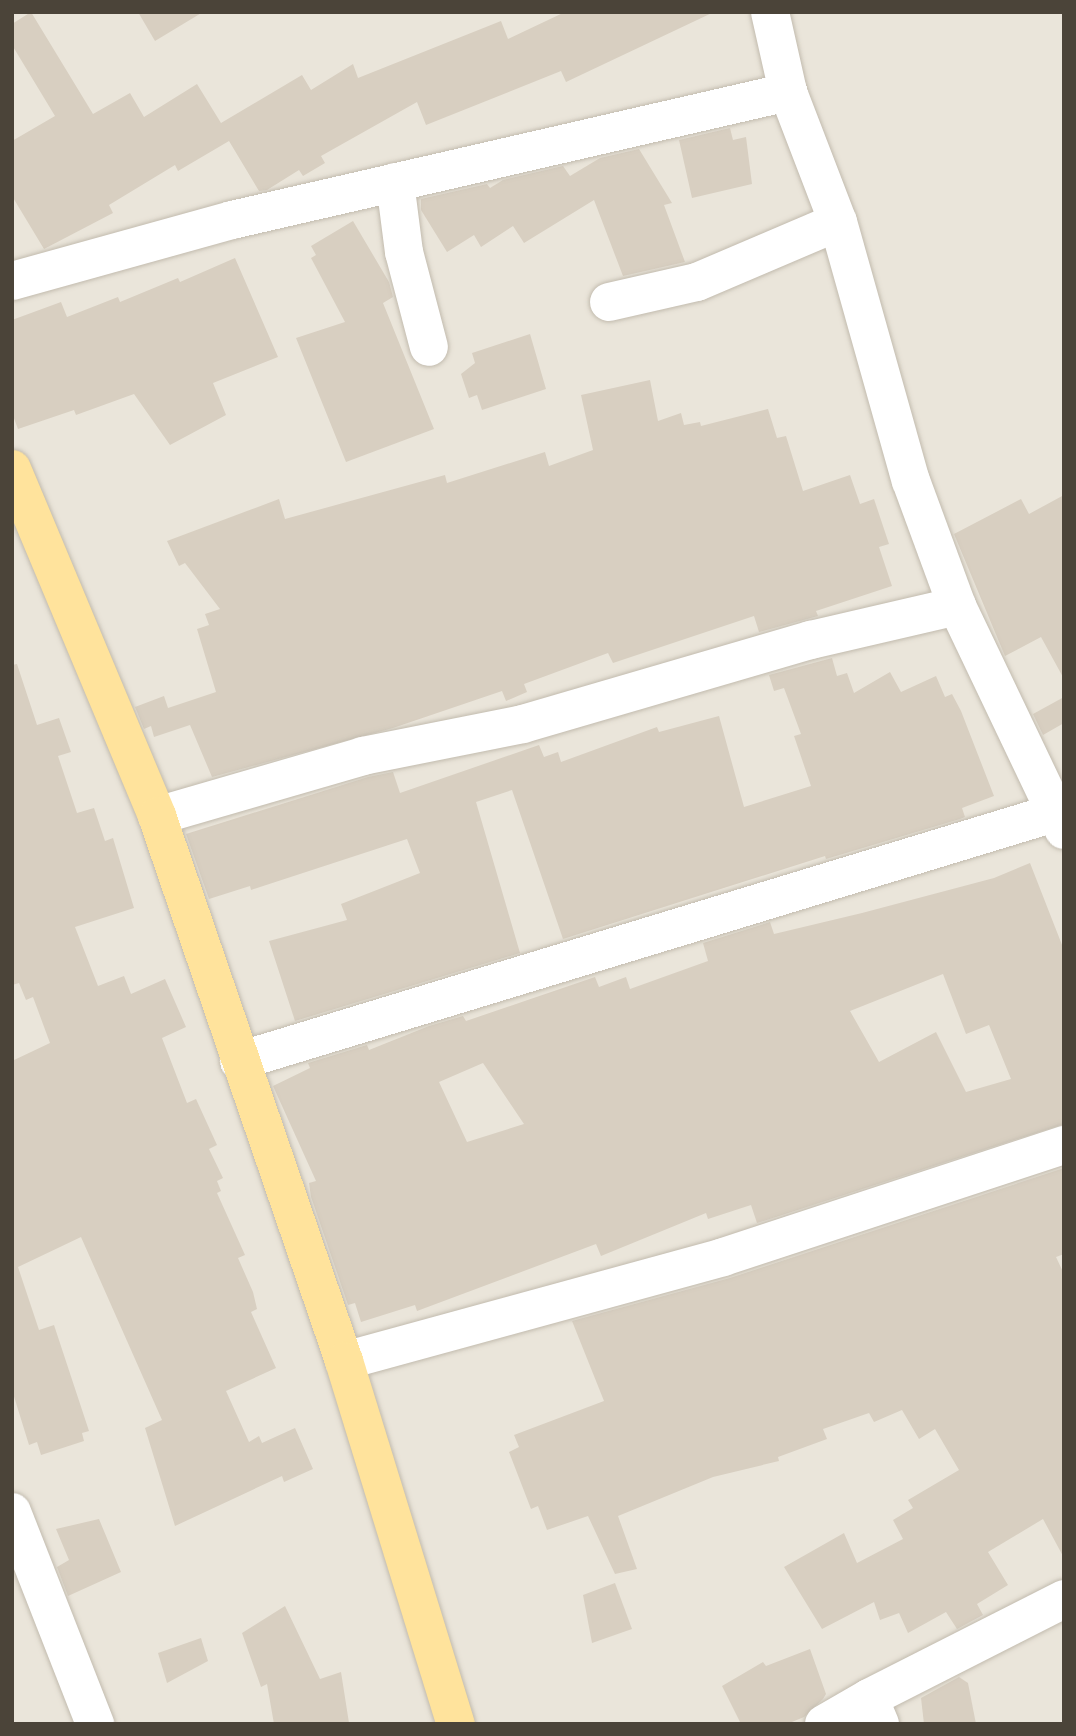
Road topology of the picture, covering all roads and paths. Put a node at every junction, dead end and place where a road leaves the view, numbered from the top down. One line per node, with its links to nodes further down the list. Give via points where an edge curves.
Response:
1 (769, 12): 2 (street)
2 (788, 92): 3 (street); 4 (street)
3 (395, 182): 5 (street, via 219,223); 7 (street, via 404,252)
4 (838, 222): 6 (street, via 698,282); 9 (street, via 911,481)
5 (12, 281)
6 (609, 302)
7 (429, 347)
8 (12, 469): 10 (main road)
9 (957, 606): 10 (street, via 811,640 523,723 363,756); 11 (street)
10 (157, 816): 12 (main road)
11 (1059, 821): 12 (street)
12 (239, 1061): 14 (main road)
13 (1064, 1145): 14 (street, via 723,1256)
14 (344, 1361): 19 (main road)
15 (12, 1512): 18 (street)
16 (1064, 1599): 17 (street)
17 (875, 1711): 20 (street)
18 (95, 1724)
19 (456, 1724)
20 (824, 1724)

